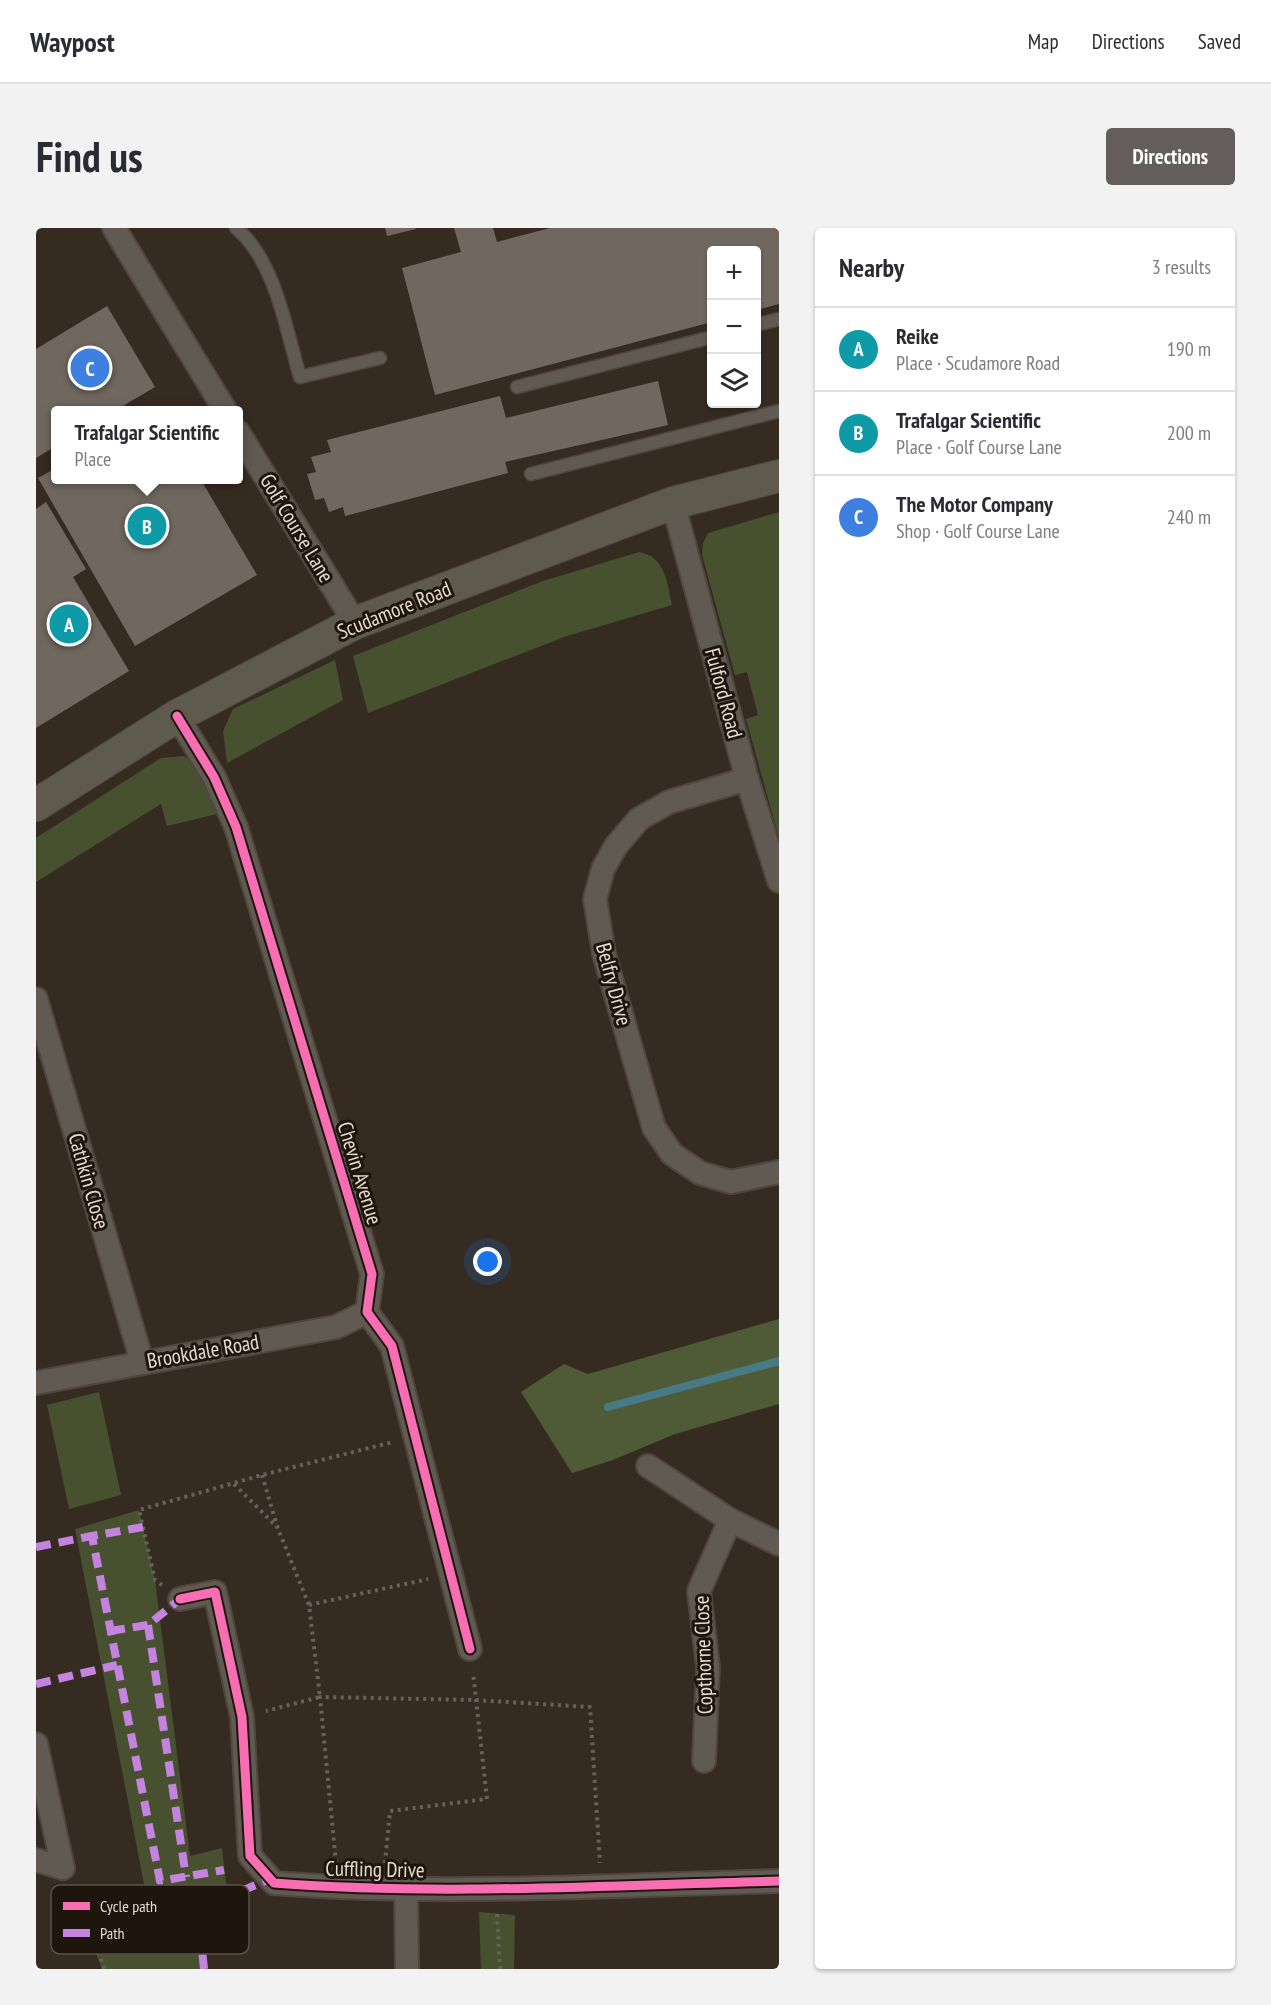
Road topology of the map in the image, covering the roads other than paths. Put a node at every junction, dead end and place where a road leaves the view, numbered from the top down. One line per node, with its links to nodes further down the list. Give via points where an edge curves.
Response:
1 (114, 228): 8 (street)
2 (236, 228): 6 (lane, via 250,239 262,258 300,376)
3 (779, 319): 4 (lane)
4 (761, 324)
5 (707, 338): 7 (lane)
6 (380, 358)
7 (517, 387)
8 (222, 406)
9 (779, 411): 11 (lane)
10 (243, 440): 14 (street, Golf Course Lane)
11 (531, 474)
12 (779, 476): 13 (street, Scudamore Road)
13 (673, 503): 14 (street, Scudamore Road); 16 (street, Fulford Road)
14 (355, 623): 15 (street, Scudamore Road)
15 (177, 716): 17 (street, Scudamore Road); 21 (street, Chevin Avenue, via 214,777 236,827 372,1274)
16 (747, 779): 18 (street, Fulford Road); 20 (street, Belfry Drive, via 669,802 639,819 603,869 596,899 604,954 654,1128 672,1154 700,1173 731,1182)
17 (36, 805)
18 (779, 881)
19 (36, 999): 22 (street, Cathkin Close)
20 (779, 1172)
21 (367, 1312): 22 (street, Brookdale Road, via 336,1327); 28 (street, via 392,1346)
22 (142, 1362): 23 (street, Brookdale Road)
23 (36, 1383)
24 (648, 1466): 25 (street)
25 (730, 1520): 26 (street); 30 (street, Copthorne Close, via 699,1591 708,1667)
26 (779, 1544)
27 (180, 1599): 33 (street, Cuffling Drive, via 215,1592 242,1717 250,1856 274,1883)
28 (470, 1649)
29 (36, 1744): 31 (street, via 63,1868)
30 (704, 1761)
31 (36, 1860)
32 (779, 1881): 33 (street, Cuffling Drive)
33 (406, 1888): 34 (street)
34 (407, 1969)

